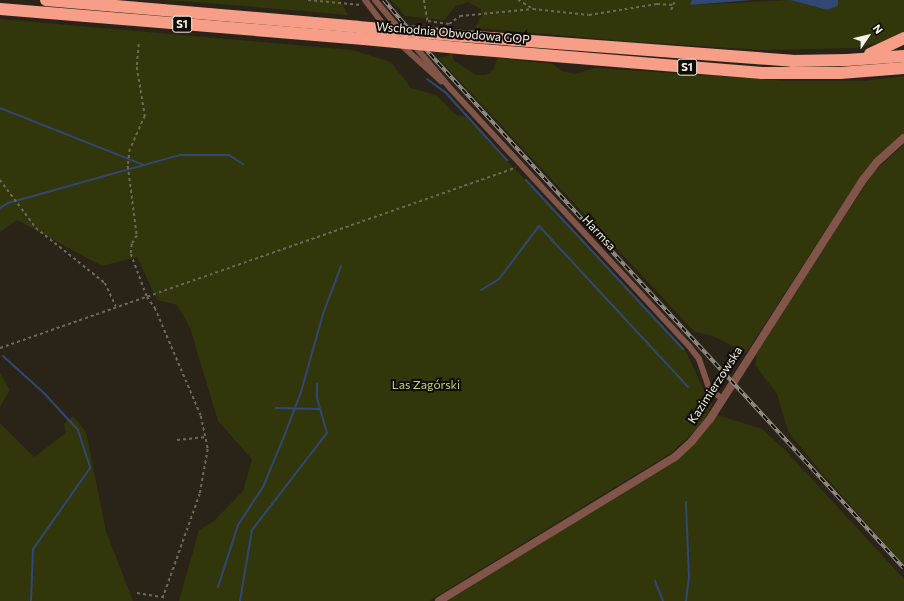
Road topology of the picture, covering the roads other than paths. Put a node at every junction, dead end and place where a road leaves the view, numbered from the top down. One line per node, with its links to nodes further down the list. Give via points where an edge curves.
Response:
1 (46, 0): 7 (highway, Wschodnia Obwodowa GOP / S1, bridge, via 792,61)
2 (365, 0): 9 (street, Harmsa, via 403,47)
3 (375, 0): 9 (street, Harmsa)
4 (0, 9): 8 (highway, Wschodnia Obwodowa GOP / S1, bridge, via 762,73 840,73)
5 (904, 38): 7 (highway, via 887,48)
6 (904, 56): 7 (highway, Wschodnia Obwodowa GOP / S1)
7 (848, 60)
8 (904, 68)
9 (450, 88): 11 (street, Harmsa, via 689,346 699,359 709,388)
10 (904, 138): 11 (street, Kazimierzowska, via 877,162 863,180)
11 (722, 399): 12 (street, Kazimierzowska, via 710,419 675,457)
12 (439, 601)

